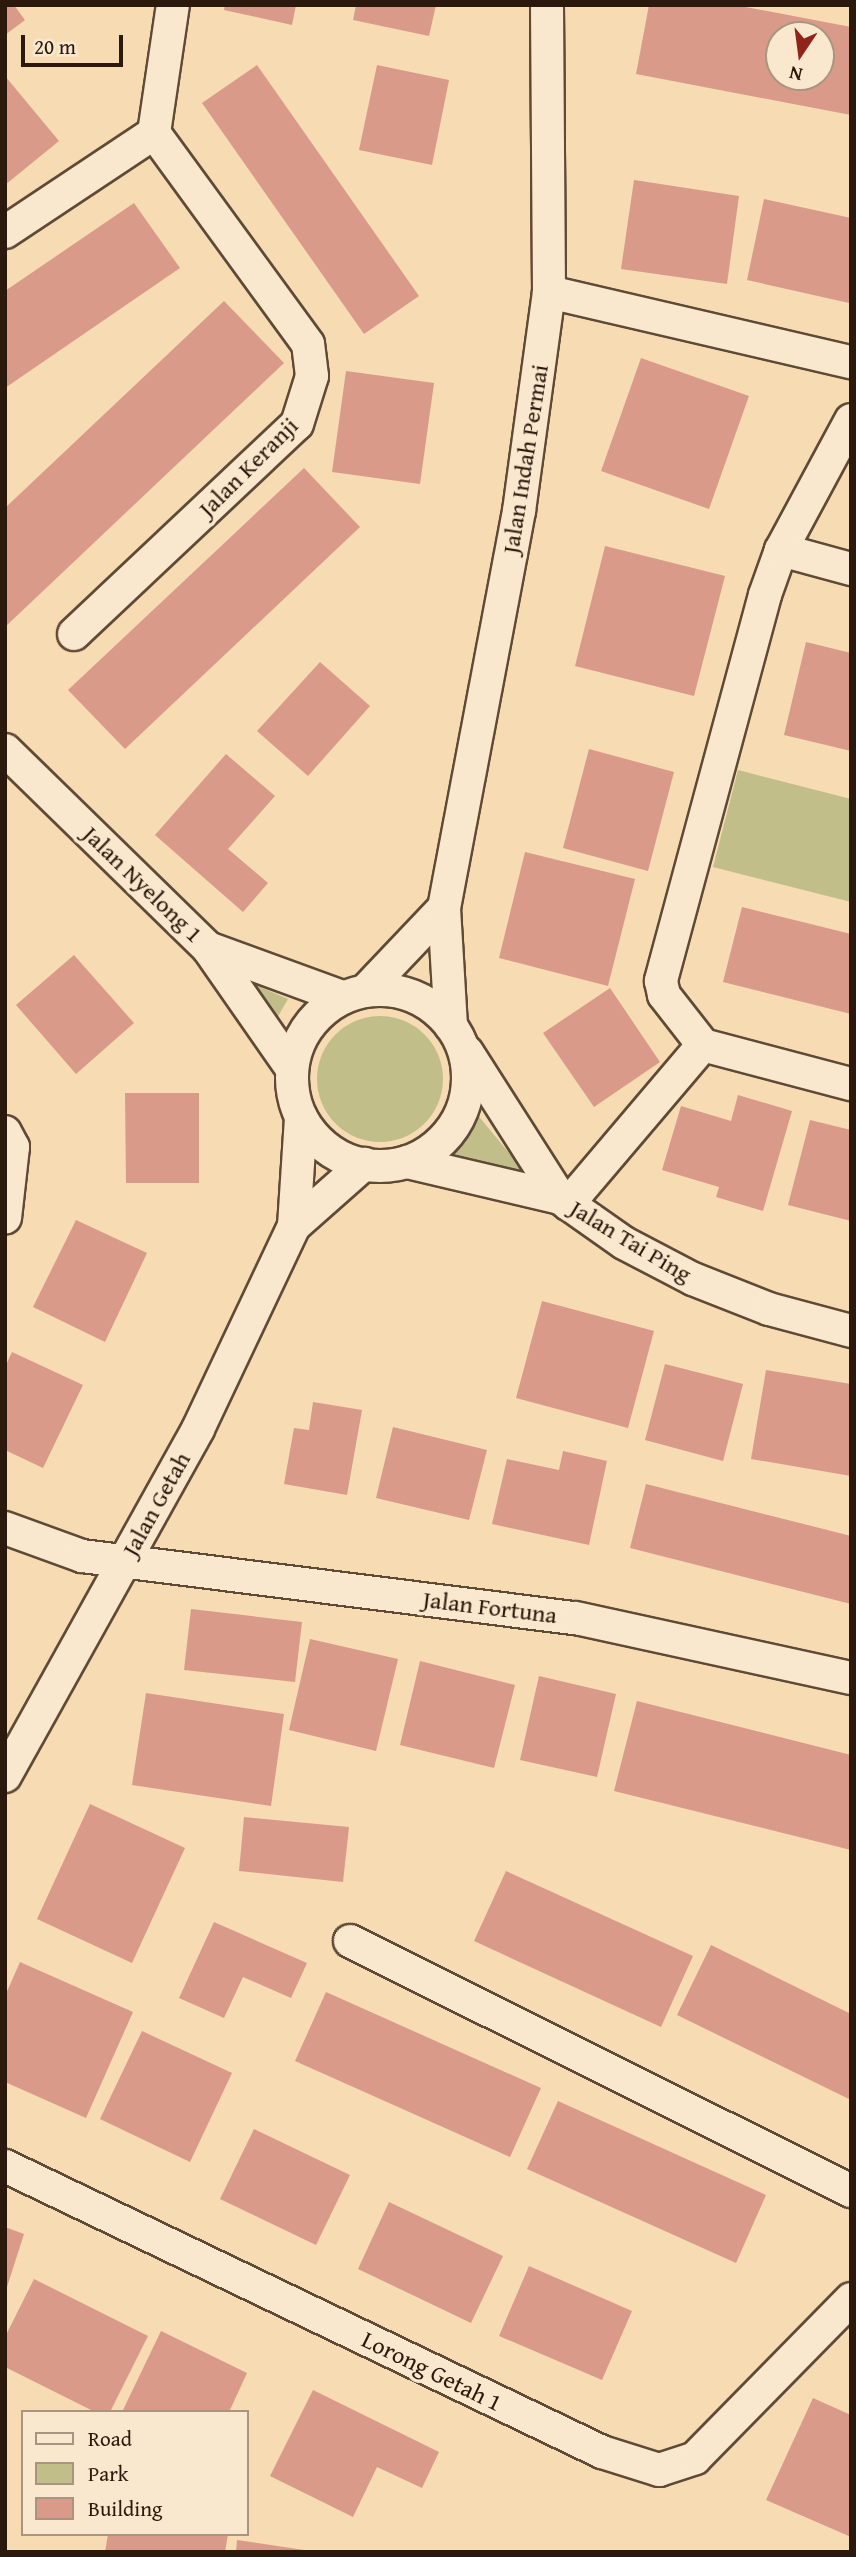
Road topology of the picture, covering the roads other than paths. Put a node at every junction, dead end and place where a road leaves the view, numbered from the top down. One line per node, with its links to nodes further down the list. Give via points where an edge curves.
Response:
1 (173, 5): 3 (street)
2 (547, 5): 5 (street, Jalan Indah Permai)
3 (154, 133): 4 (street); 10 (street, Jalan Keranji, via 308,344 312,376 297,424)
4 (5, 232)
5 (549, 292): 6 (street); 12 (street, Jalan Indah Permai, via 519,512)
6 (851, 362)
7 (851, 420): 8 (street)
8 (781, 550): 9 (street); 16 (street, via 662,981 664,995)
9 (851, 569)
10 (74, 634)
11 (5, 750): 13 (street, Jalan Nyelong 1)
12 (444, 908): 14 (street); 15 (street, Jalan Indah Permai)
13 (208, 948): 14 (street, Jalan Nyelong 1); 17 (street)
14 (354, 993): 15 (street, via 393,990 418,998); 17 (street, via 320,1011 304,1031)
15 (456, 1034): 21 (street, via 469,1082 464,1108 452,1130 432,1150); 23 (street)
16 (703, 1045): 18 (street); 23 (street)
17 (292, 1069): 19 (street, via 291,1083)
18 (851, 1084)
19 (301, 1117): 22 (street, via 330,1152); 25 (street)
20 (5, 1132): 24 (street, via 13,1147)
21 (407, 1162): 22 (street); 23 (street, Jalan Tai Ping)
22 (363, 1164): 25 (street)
23 (564, 1201): 26 (street, Jalan Tai Ping, via 624,1243 693,1279 769,1309)
24 (5, 1218)
25 (294, 1226): 28 (street, Jalan Getah, via 198,1429)
26 (851, 1331)
27 (5, 1528): 28 (street, Jalan Fortuna, via 82,1556)
28 (126, 1559): 29 (street, Jalan Fortuna, via 576,1618); 30 (street, Jalan Getah)
29 (851, 1678)
30 (5, 1776)
31 (350, 1941): 33 (street)
32 (5, 2166): 35 (street, Lorong Getah 1, via 632,2465 659,2470 695,2458)
33 (851, 2191)
34 (851, 2299): 35 (street, Lorong Getah 1)
35 (839, 2331)

